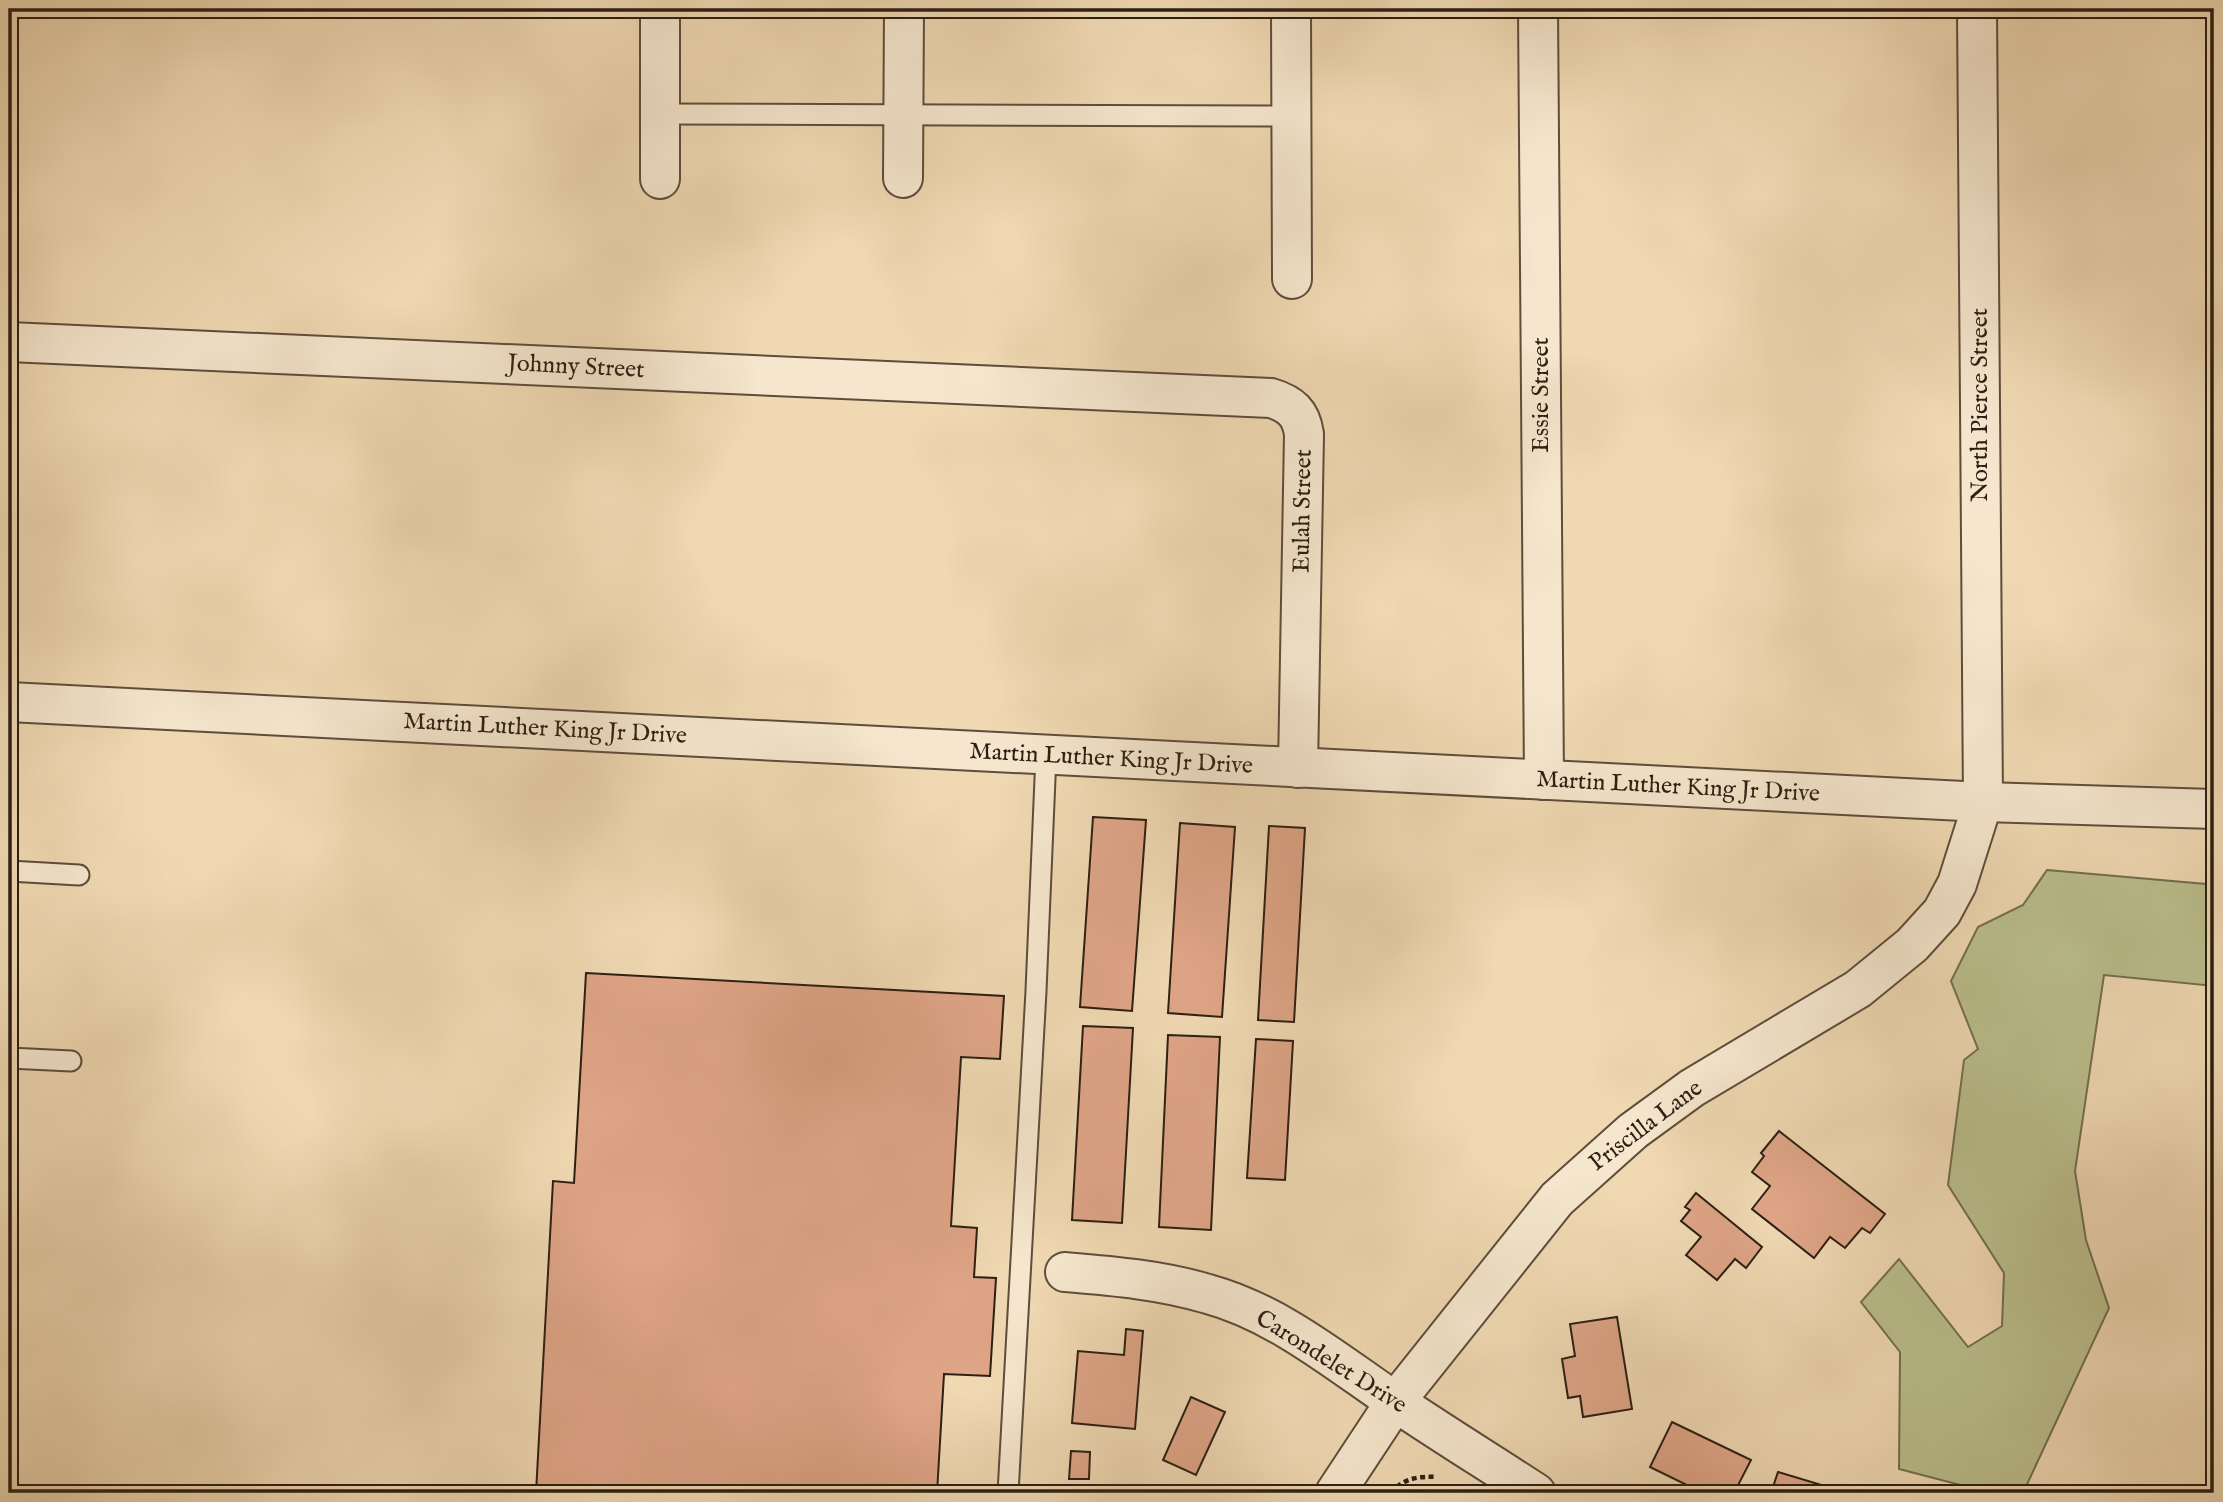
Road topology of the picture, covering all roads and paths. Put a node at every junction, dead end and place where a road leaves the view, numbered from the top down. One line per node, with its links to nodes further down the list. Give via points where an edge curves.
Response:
1 (660, 9): 6 (street)
2 (904, 9): 7 (street)
3 (1292, 9): 8 (street)
4 (1538, 9): 17 (street, Essie Street)
5 (1978, 9): 18 (street, North Pierce Street)
6 (660, 114): 7 (lane); 10 (street)
7 (904, 114): 8 (lane); 9 (street)
8 (1291, 116): 11 (street)
9 (903, 178)
10 (660, 179)
11 (1292, 279)
12 (9, 342): 13 (street, Johnny Street)
13 (1143, 393): 16 (street, Eulah Street, via 1270,398 1295,410 1303,423)
14 (9, 702): 15 (street, Martin Luther King Jr Drive)
15 (1046, 755): 16 (street, Martin Luther King Jr Drive); 27 (lane)
16 (1298, 768): 17 (street, Martin Luther King Jr Drive)
17 (1544, 780): 18 (street, Martin Luther King Jr Drive)
18 (1983, 802): 19 (street, Martin Luther King Jr Drive); 25 (street, Priscilla Lane, via 1957,884 1942,912 1912,945 1858,989 1692,1088 1594,1164 1557,1199)
19 (2214, 809)
20 (9, 871): 21 (lane)
21 (79, 875)
22 (9, 1058): 23 (lane)
23 (71, 1061)
24 (1065, 1272): 25 (street, Carondelet Drive, via 1135,1278 1209,1294 1289,1331)
25 (1395, 1402): 28 (street, Priscilla Lane); 30 (street, Carondelet Drive)
26 (1446, 1480): 29 (path, via 1416,1476)
27 (1008, 1493)
28 (1335, 1493)
29 (1391, 1493)
30 (1536, 1493)

